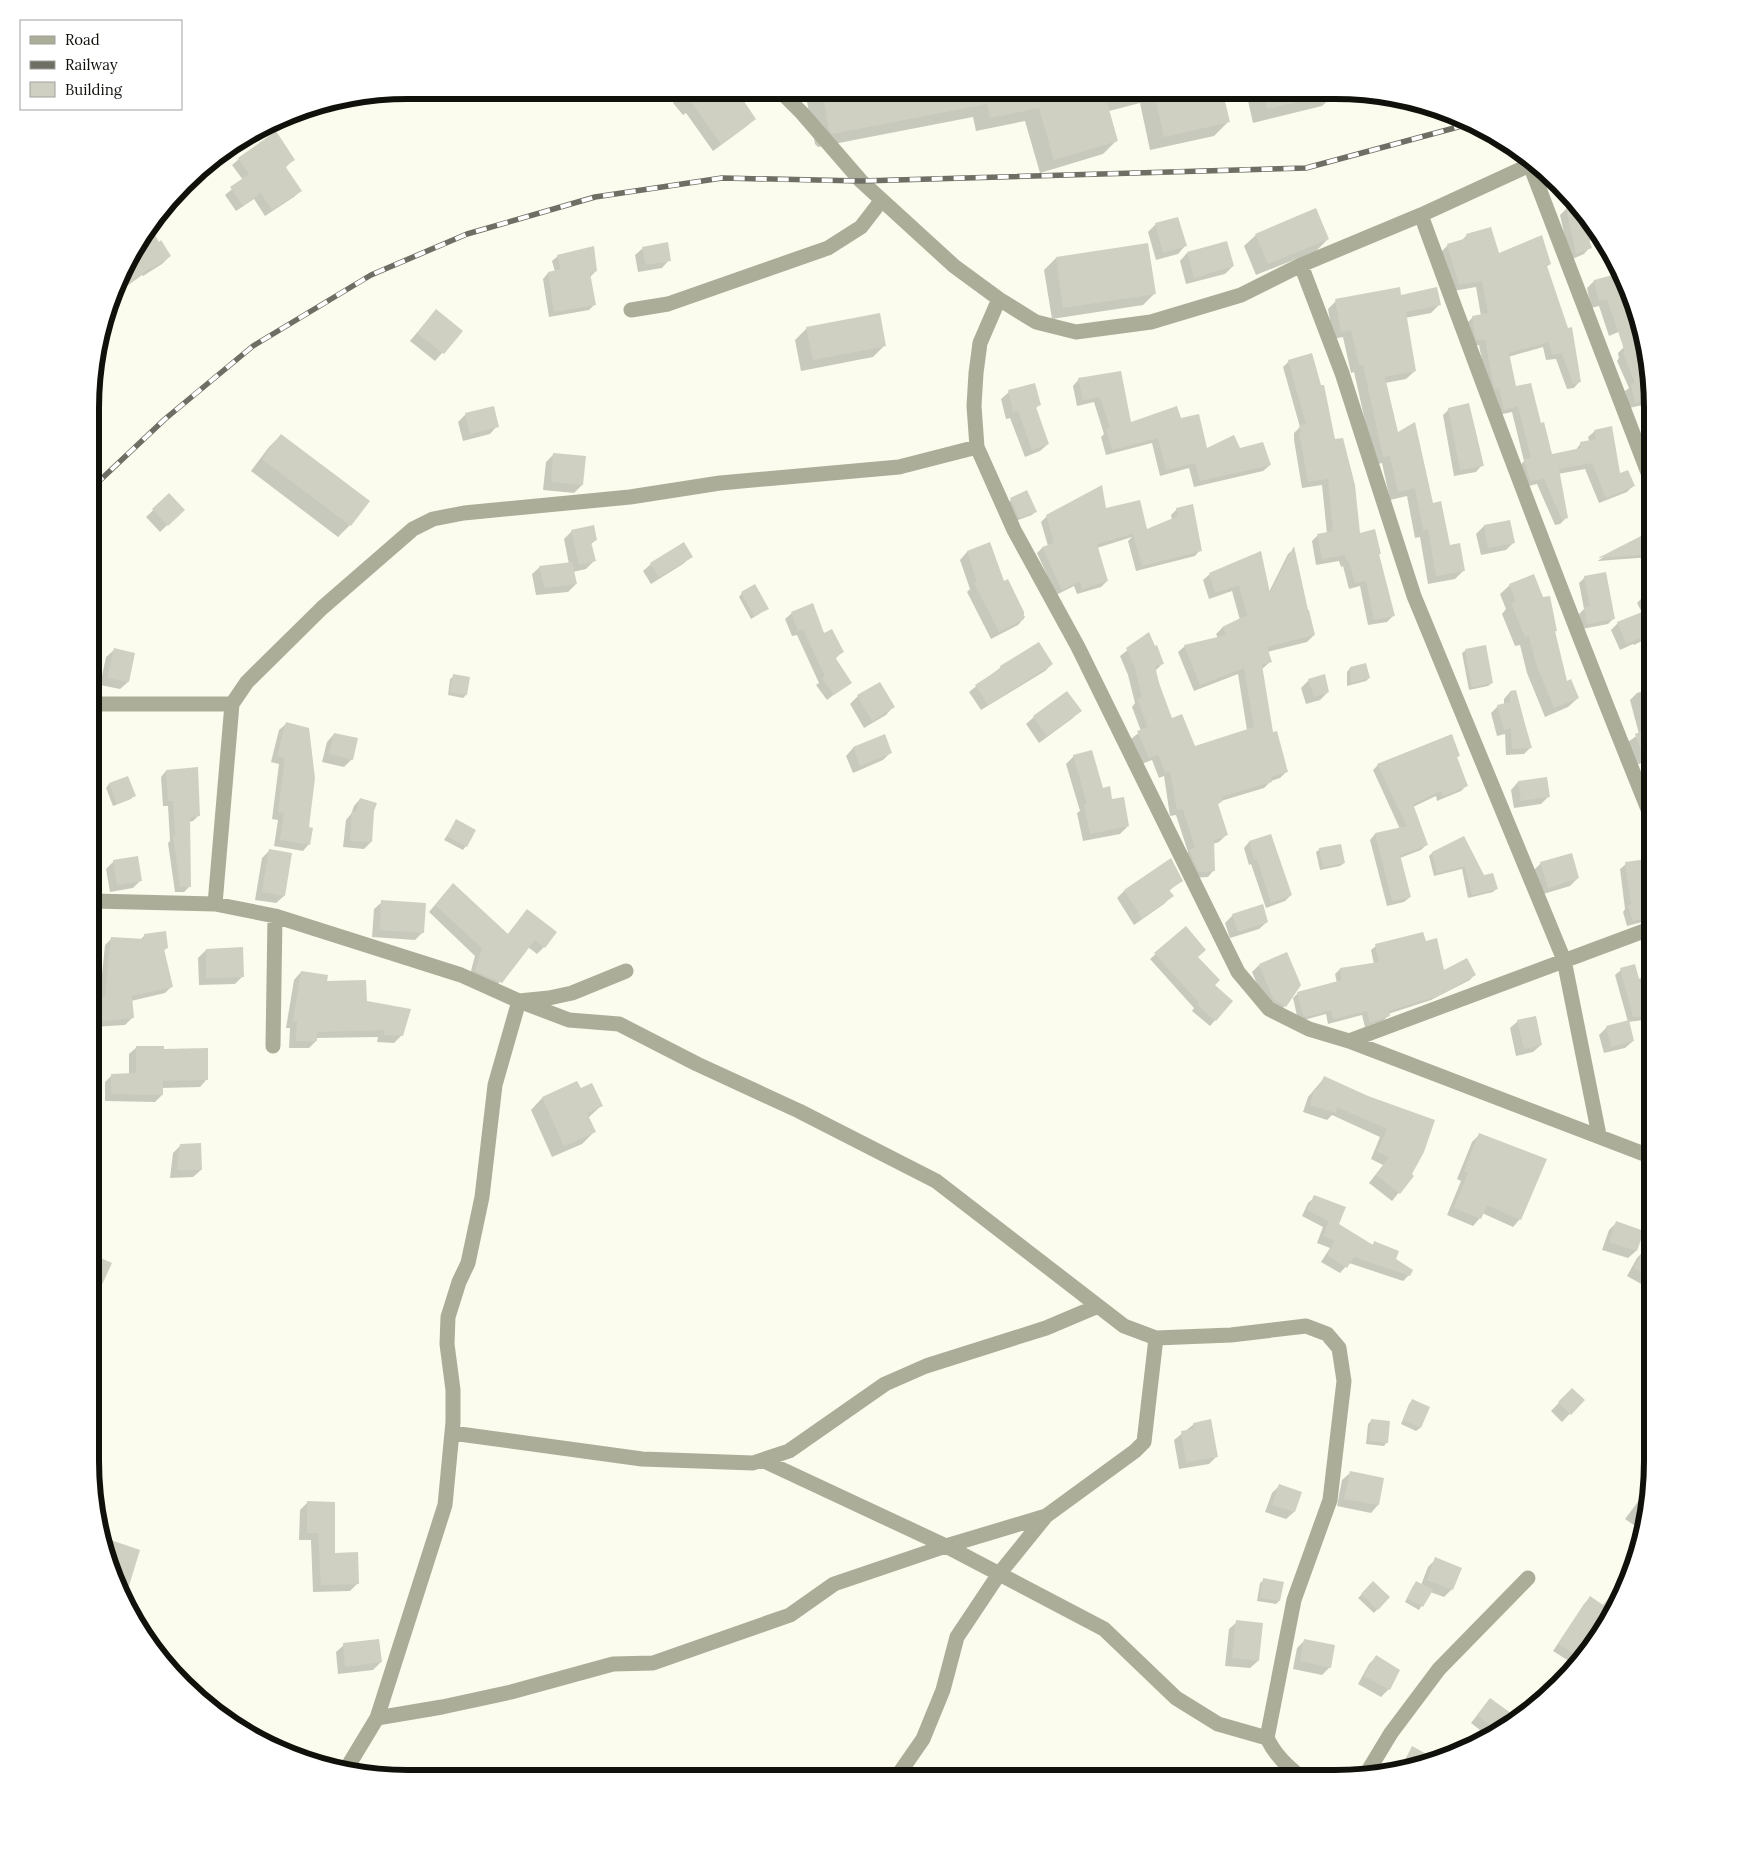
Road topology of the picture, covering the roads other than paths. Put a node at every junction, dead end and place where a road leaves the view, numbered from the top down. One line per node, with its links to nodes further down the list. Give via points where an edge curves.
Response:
1 (788, 99): 4 (street)
2 (1527, 166): 5 (street)
3 (1535, 172): 10 (street)
4 (881, 201): 7 (street, via 954,266); 8 (street, via 861,227 828,248 668,304)
5 (1421, 215): 6 (street); 13 (street, via 1501,436)
6 (1301, 265): 7 (street, via 1241,295 1150,322 1076,332 1036,322); 18 (street, via 1342,373 1414,596)
7 (999, 298): 9 (street, via 980,343 975,398)
8 (631, 310)
9 (977, 447): 11 (street, via 899,467 720,482 630,497 464,513 433,519 412,530 322,608 246,682); 21 (street, via 1014,530 1078,647 1238,972 1269,1009 1310,1029)
10 (1644, 462)
11 (232, 704): 12 (street); 15 (street)
12 (99, 705)
13 (1644, 799)
14 (99, 901): 15 (street)
15 (215, 904): 16 (street)
16 (274, 916): 20 (street, via 461,975); 22 (street)
17 (1644, 931): 18 (street)
18 (1564, 960): 21 (street); 23 (street)
19 (626, 971): 20 (street, via 572,993)
20 (519, 1001): 25 (street, via 569,1020 619,1024 936,1181); 27 (street, via 495,1086 482,1197 468,1263 448,1317)
21 (1349, 1041): 23 (street)
22 (273, 1046)
23 (1599, 1135): 24 (street)
24 (1644, 1154)
25 (1098, 1306): 26 (street, via 1124,1326); 28 (street, via 1046,1328 926,1366 885,1384 789,1451)
26 (1156, 1338): 29 (street, via 1144,1442 1136,1452); 34 (street, via 1231,1335 1306,1326 1327,1334 1339,1348 1344,1381 1330,1500 1294,1600)
27 (452, 1433): 28 (street, via 642,1459 752,1463); 33 (street, via 445,1505)
28 (764, 1460): 30 (street)
29 (1046, 1516): 30 (street); 31 (street)
30 (946, 1546): 31 (street); 33 (street, via 834,1584 790,1615 652,1663 613,1664 491,1696)
31 (999, 1574): 34 (street, via 1104,1629 1176,1698 1218,1724); 37 (street, via 957,1637 943,1690 923,1739)
32 (1528, 1578): 36 (street, via 1439,1669 1391,1733)
33 (377, 1718): 35 (street)
34 (1267, 1738): 38 (street, via 1273,1750)
35 (349, 1764)
36 (1370, 1769)
37 (902, 1770)
38 (1292, 1770)

